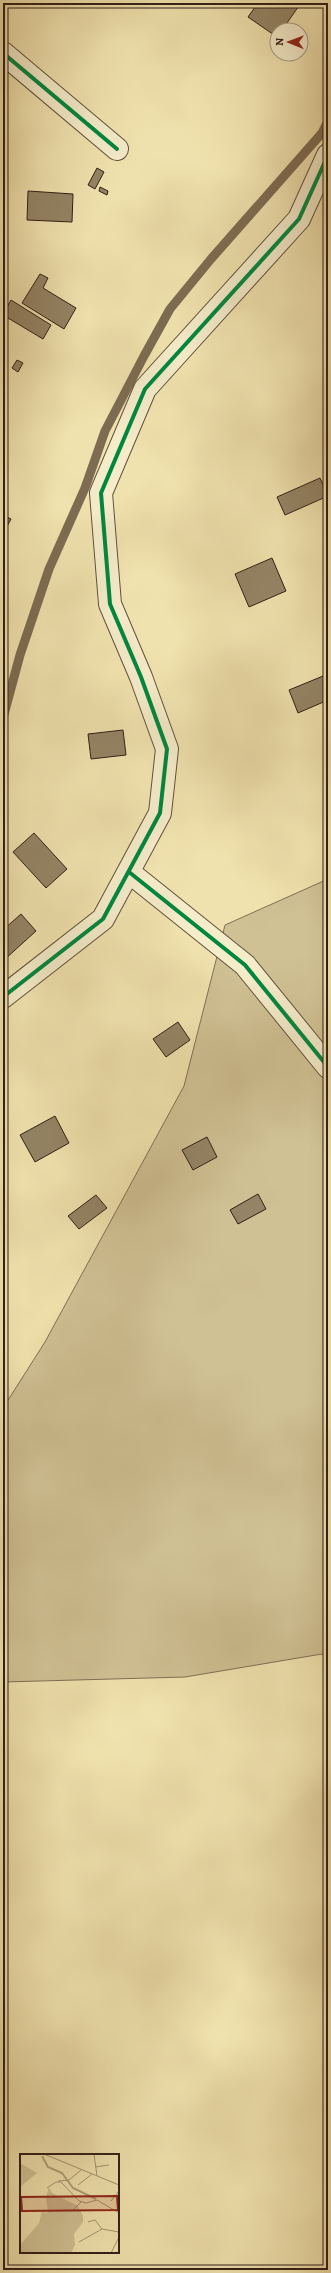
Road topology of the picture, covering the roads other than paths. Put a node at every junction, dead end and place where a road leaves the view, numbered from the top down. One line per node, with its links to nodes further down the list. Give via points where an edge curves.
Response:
1 (3, 52): 2 (street)
2 (117, 149)
3 (328, 155): 4 (street, via 299,219 146,389 101,493 110,604 142,677 167,748 160,813)
4 (129, 872): 5 (street, via 103,919); 6 (street, via 245,965)
5 (3, 997)
6 (328, 1067)

